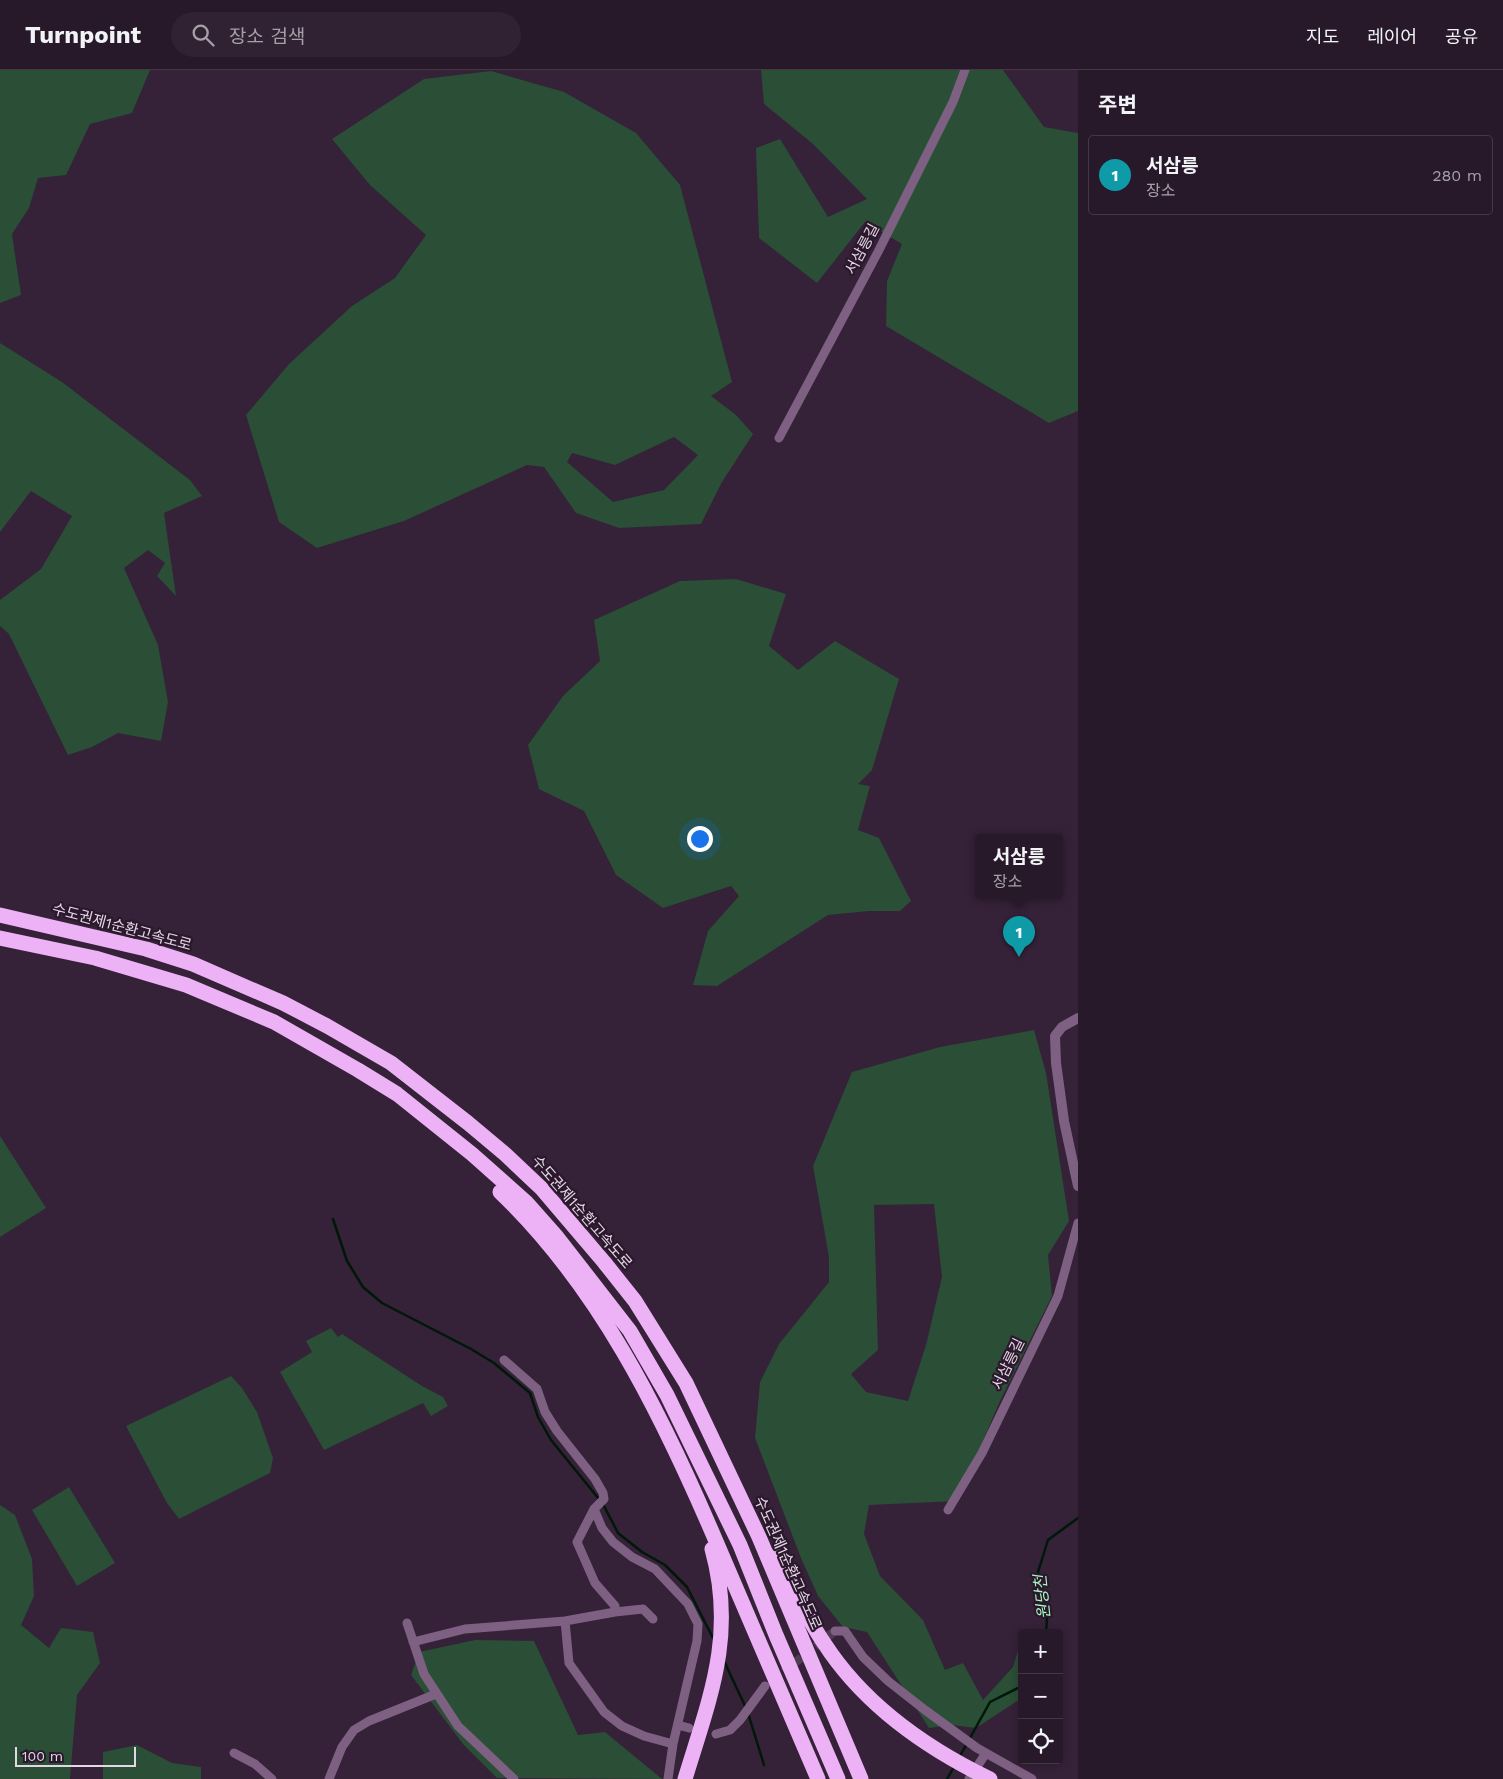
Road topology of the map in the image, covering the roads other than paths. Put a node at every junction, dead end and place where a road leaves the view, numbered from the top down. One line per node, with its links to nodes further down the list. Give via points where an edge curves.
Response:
1 (965, 70): 2 (street, 서삼릉길, via 953,102 878,252)
2 (779, 438)
3 (0, 915): 10 (highway, 수도권제1순환고속도로, via 146,949 193,964 283,1003 391,1063 505,1154 567,1217 635,1301 686,1383)
4 (0, 938): 6 (highway, via 95,958 186,985 274,1022)
5 (1078, 1018): 7 (street, via 1062,1027 1055,1036 1064,1121)
6 (378, 1082): 11 (highway, via 515,1206 548,1243 610,1329); 35 (highway, via 436,1124 526,1202 630,1331 667,1395 740,1545)
7 (1078, 1186)
8 (1078, 1223): 13 (street, 서삼릉길, via 1058,1296 982,1453)
9 (504, 1360): 12 (street, via 537,1389 545,1412 557,1431 596,1479 604,1498)
10 (708, 1428): 28 (highway, via 824,1643 852,1679 894,1721); 36 (highway, 수도권제1순환고속도로, via 763,1546)
11 (669, 1434): 33 (highway, via 708,1536 719,1575 723,1612 722,1642 713,1683); 34 (highway)
12 (595, 1508): 14 (street, via 577,1542 595,1583 615,1606); 22 (street, via 602,1528 612,1542 655,1569 688,1604 698,1624 698,1641)
13 (948, 1510)
14 (615, 1612): 15 (street, via 643,1609); 16 (street)
15 (653, 1619)
16 (565, 1621): 19 (street, via 465,1629); 25 (street, via 569,1663 604,1712 622,1726)
17 (407, 1624): 19 (street)
18 (834, 1631): 26 (street, via 845,1631 863,1657 888,1681)
19 (413, 1642): 21 (street, via 424,1674)
20 (765, 1686): 24 (street, via 730,1730)
21 (436, 1694): 30 (street, via 354,1730 342,1747); 31 (street, via 458,1726)
22 (678, 1725): 23 (street); 25 (street)
23 (689, 1728)
24 (716, 1734)
25 (673, 1744): 32 (street)
26 (982, 1750): 28 (street); 37 (street)
27 (234, 1753): 29 (street, via 255,1764)
28 (979, 1777)
29 (272, 1779)
30 (329, 1779)
31 (514, 1779)
32 (668, 1779)
33 (685, 1779)
34 (818, 1779)
35 (838, 1779)
36 (861, 1779)
37 (1032, 1779)

